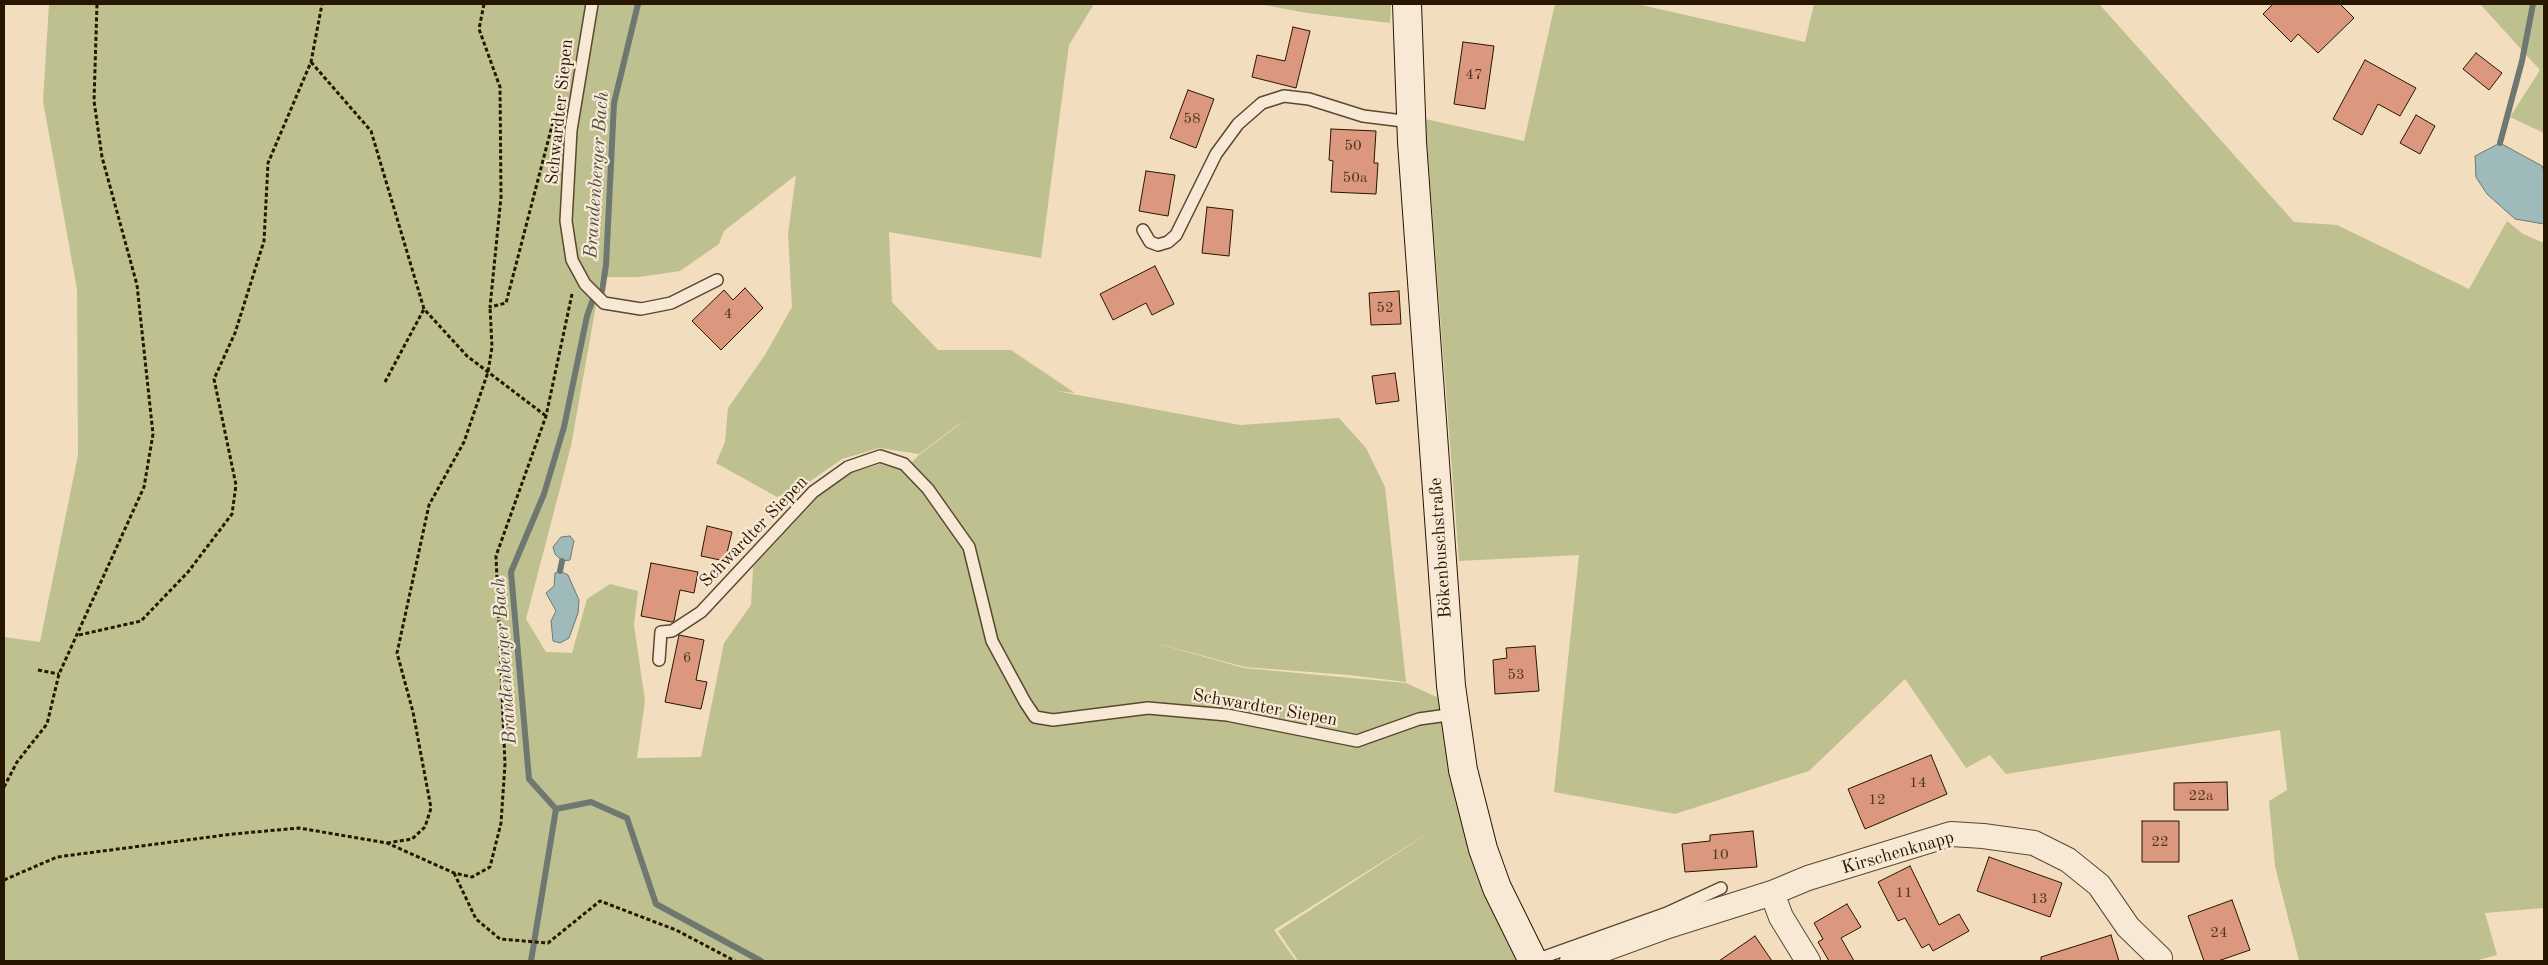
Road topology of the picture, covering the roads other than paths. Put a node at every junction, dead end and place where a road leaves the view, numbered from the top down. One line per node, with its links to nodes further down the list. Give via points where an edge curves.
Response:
1 (592, 4): 5 (lane, Schwardter Siepen, via 571,130 566,221 572,260 585,284 604,303 641,309 671,303)
2 (1407, 4): 3 (main road, Bökenbuschstraße)
3 (1411, 122): 4 (lane, via 1363,116 1309,99 1284,96 1262,103 1238,124 1216,154 1176,235 1158,245 1150,242); 7 (main road, Bökenbuschstraße, via 1431,427)
4 (1143, 230)
5 (717, 280)
6 (659, 660): 7 (lane, Schwardter Siepen, via 661,632 672,631 701,612 813,492 848,467 880,456 904,464 928,489 969,548 992,641 1035,716 1054,720 1148,708 1227,715 1357,741 1419,719)
7 (1455, 714): 11 (main road, Bökenbuschstraße, via 1465,778 1483,849 1497,888)
8 (1721, 888): 11 (lane, via 1666,913)
9 (1772, 893): 10 (street, Kirschenknapp, via 1808,878 1951,834 2034,843 2068,860 2099,885 2128,927); 12 (street, Kirschenknapp); 13 (street, via 1781,917)
10 (2160, 958)
11 (1533, 961)
12 (1572, 961)
13 (1808, 961)

